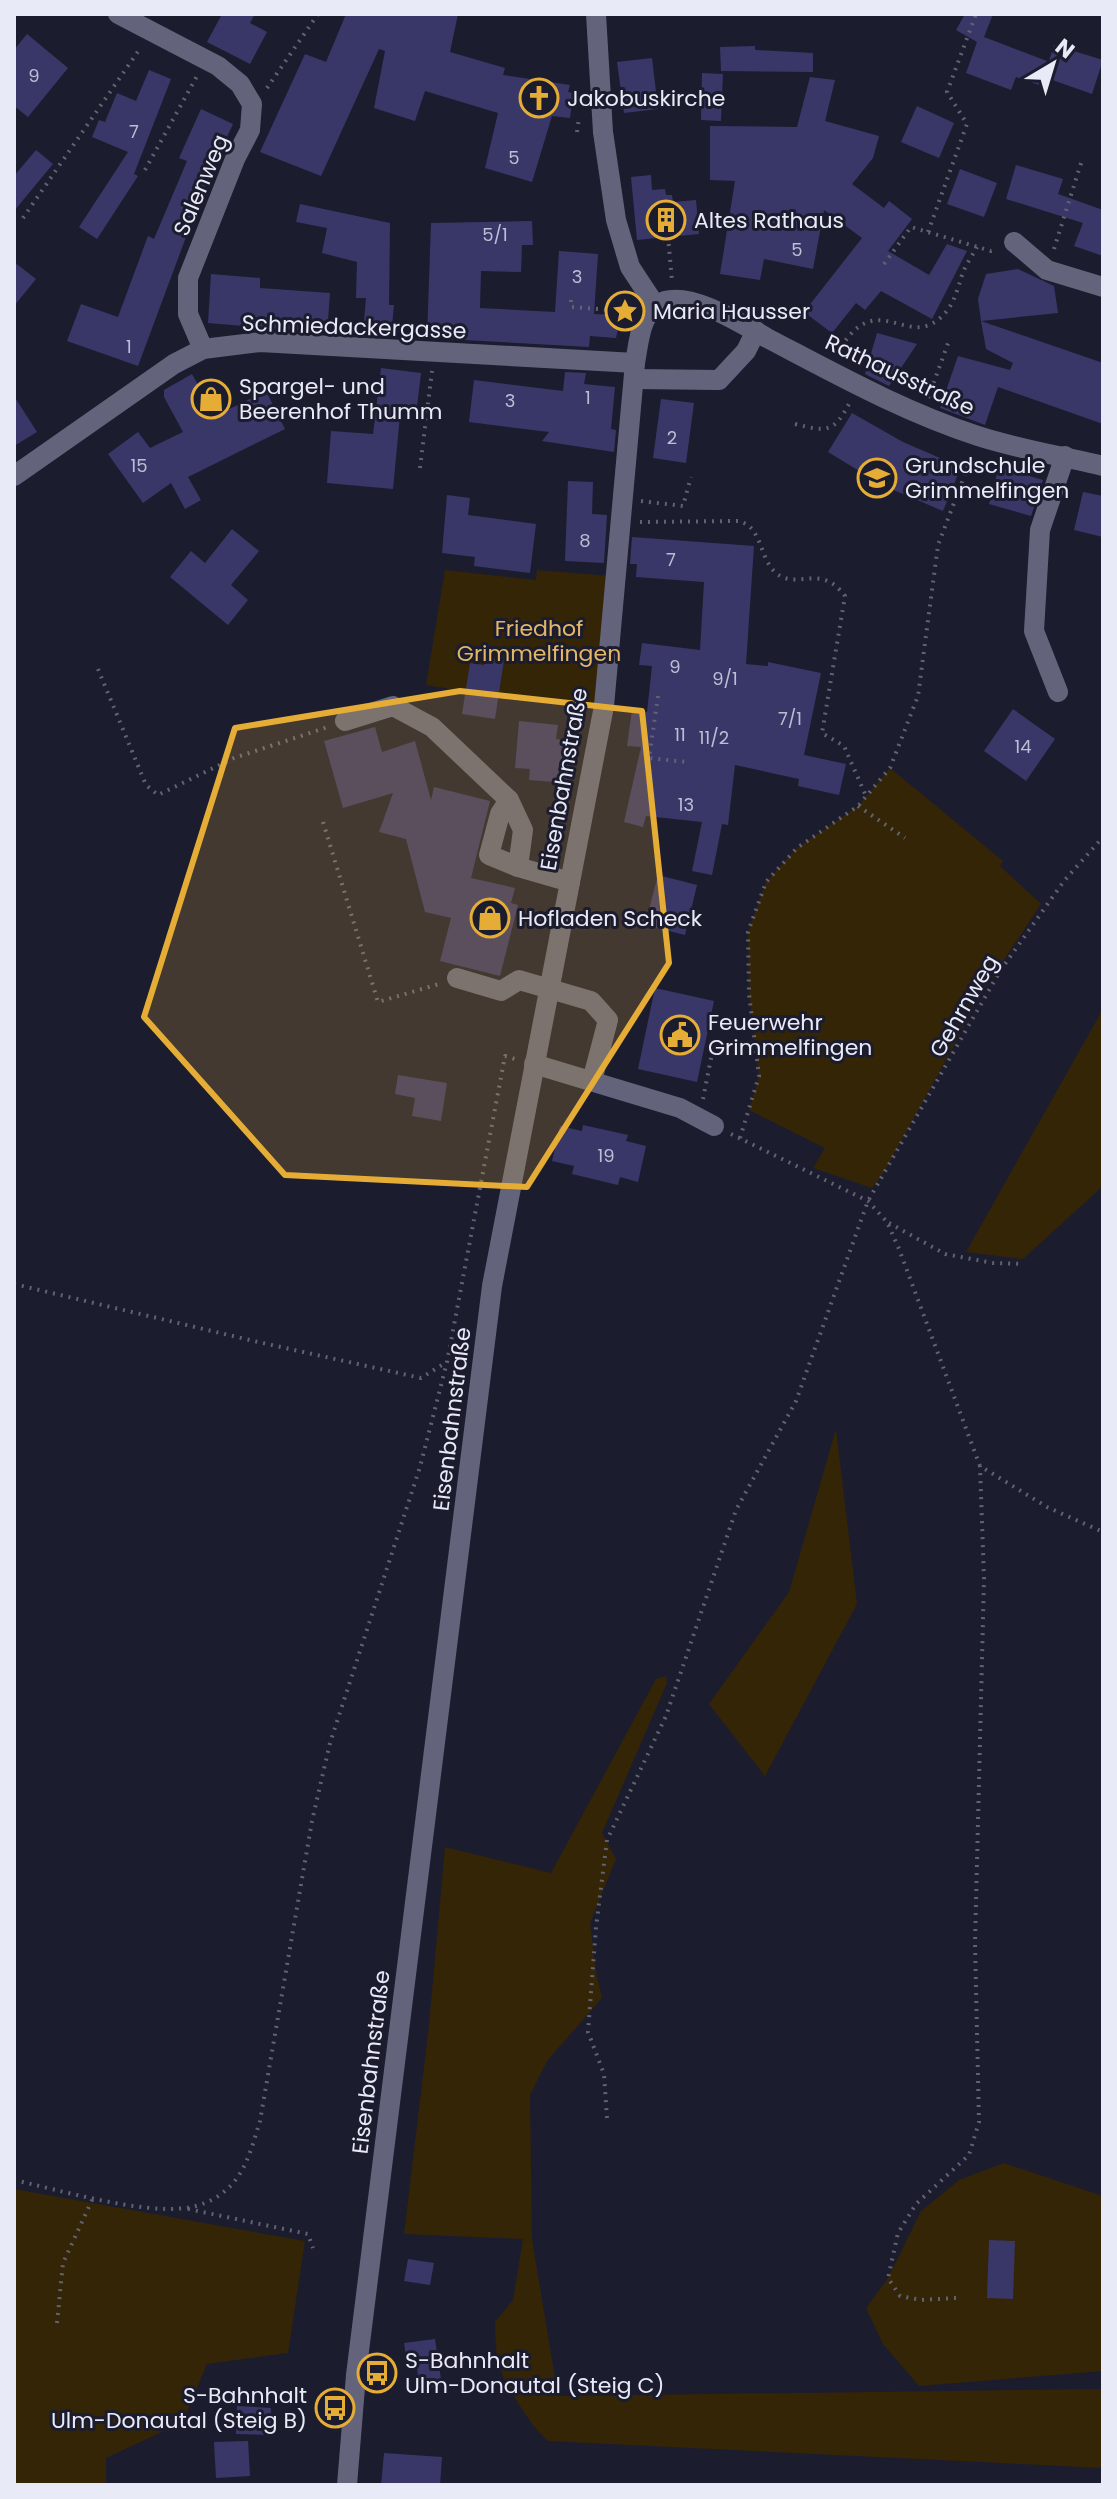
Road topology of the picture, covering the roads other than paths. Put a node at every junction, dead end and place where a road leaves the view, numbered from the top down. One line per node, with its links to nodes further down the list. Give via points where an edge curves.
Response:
1 (118, 14): 7 (street, Salenweg, via 218,66 240,84 252,104 250,130 188,278 188,314)
2 (596, 14): 5 (street, via 603,132 616,220)
3 (1014, 242): 4 (street, via 1047,270)
4 (1103, 287)
5 (651, 310): 6 (street, Rathausstraße, via 674,300 698,304); 8 (street)
6 (756, 331): 8 (street, Schmiedackergasse, via 746,351 719,380); 9 (street, Rathausstraße, via 922,415 979,437)
7 (203, 349): 8 (street, Schmiedackergasse, via 260,342); 11 (street, Schmiedackergasse)
8 (634, 371): 16 (street, Eisenbahnstraße, via 604,706)
9 (1065, 456): 10 (street, Rathausstraße); 12 (street, via 1040,530 1034,631)
10 (1103, 466)
11 (14, 476)
12 (1058, 692)
13 (345, 721): 14 (street, via 393,706 432,727)
14 (509, 800): 15 (street, via 523,830); 15 (street, via 489,855)
15 (518, 867): 16 (street)
16 (570, 882): 18 (street, Eisenbahnstraße)
17 (457, 978): 18 (street, via 501,991 519,980)
18 (549, 989): 19 (street, Eisenbahnstraße); 20 (street, via 591,1001 608,1020)
19 (534, 1064): 20 (street); 22 (street, Eisenbahnstraße, via 492,1286 360,2344)
20 (592, 1081): 21 (street, via 680,1108)
21 (707, 1122)
22 (347, 2485)

